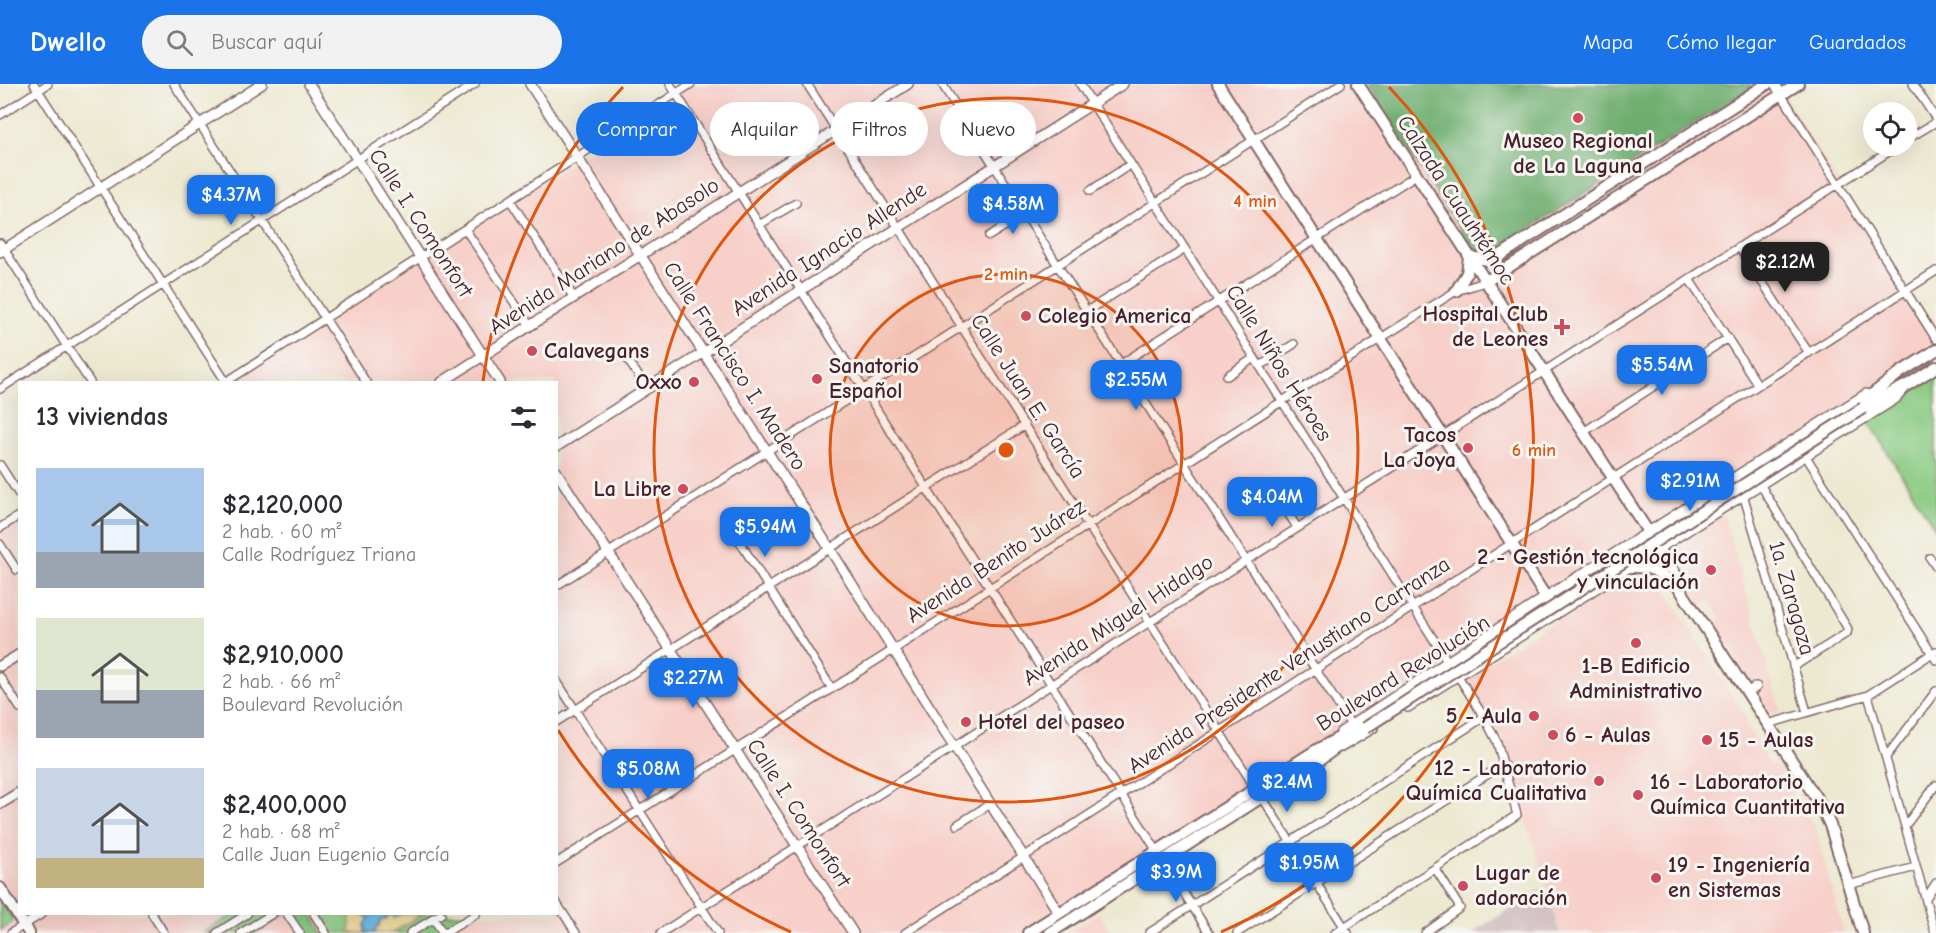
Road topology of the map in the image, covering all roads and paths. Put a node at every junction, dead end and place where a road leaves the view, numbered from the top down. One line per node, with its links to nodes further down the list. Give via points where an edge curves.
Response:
1 (48, 84): 21 (street)
2 (174, 84): 29 (street)
3 (262, 84): 29 (street)
4 (309, 84): 36 (street, Calle I. Comonfort)
5 (475, 84): 36 (street)
6 (530, 84): 35 (street, Calle Francisco I. Madero)
7 (670, 84): 22 (street)
8 (691, 84): 22 (street)
9 (807, 84): 28 (street, Calle Juan E. García)
10 (908, 84): 24 (street, Avenida Mariano de Abasolo)
11 (942, 84): 38 (street)
12 (1080, 84): 25 (street, Calle Niños Héroes)
13 (1123, 84): 25 (street, Avenida Ignacio Allende)
14 (1218, 84): 32 (main road)
15 (1341, 84): 32 (street)
16 (1358, 84): 39 (main road, Calzada Cuauhtémoc)
17 (1775, 84): 23 (street)
18 (1798, 84): 23 (main road, Avenida Benito Juárez)
19 (1913, 84): 27 (street)
20 (1761, 86): 40 (main road)
21 (36, 87): 26 (street); 42 (street)
22 (676, 94): 35 (street); 45 (street)
23 (1781, 94): 41 (street); 43 (main road, Avenida Benito Juárez)
24 (880, 102)
25 (1092, 104): 37 (street, Calle Niños Héroes); 38 (street, Avenida Ignacio Allende)
26 (0, 115)
27 (1936, 121): 31 (street)
28 (831, 122)
29 (200, 124): 42 (street); 50 (street)
30 (831, 133): 45 (street, Avenida Mariano de Abasolo)
31 (1917, 133)
32 (1254, 139): 47 (street); 55 (main road)
33 (853, 156): 52 (street, Calle Juan E. García)
34 (1882, 156): 41 (street, Avenida Miguel Hidalgo)
35 (577, 157): 46 (street); 59 (street, Calle Francisco I. Madero)
36 (357, 160): 50 (street); 61 (street, Calle I. Comonfort)
37 (1131, 164): 44 (street); 47 (street, Calle Niños Héroes)
38 (995, 166): 49 (street); 52 (street, Avenida Ignacio Allende)
39 (1416, 175): 55 (street); 60 (main road, Calzada Cuauhtémoc)
40 (1625, 175): 43 (main road); 60 (main road, via 1498,257)
41 (1838, 184): 56 (street, Avenida Miguel Hidalgo); 69 (street)
42 (101, 188): 57 (street); 66 (street)
43 (1633, 188): 65 (main road, Avenida Benito Juárez)
44 (1090, 191)
45 (739, 192): 51 (street); 59 (street, Avenida Mariano de Abasolo)
46 (510, 200): 53 (street); 70 (street)
47 (1155, 202): 58 (street, Calle Niños Héroes); 62 (street)
48 (796, 203): 51 (street)
49 (1025, 214): 54 (street); 62 (street)
50 (262, 220): 66 (street); 73 (street)
51 (759, 225): 67 (street)
52 (899, 228): 67 (street, Avenida Ignacio Allende); 75 (street, Calle Juan E. García)
53 (465, 230): 61 (street); 74 (street)
54 (989, 236)
55 (1317, 238): 71 (street); 76 (main road)
56 (1739, 247): 64 (street, Avenida Miguel Hidalgo); 84 (street)
57 (1, 248): 80 (street)
58 (1185, 249): 71 (street, Calle Niños Héroes); 72 (street)
59 (640, 256): 70 (street, Avenida Mariano de Abasolo); 83 (street, Calle Francisco I. Madero)
60 (1469, 257): 65 (main road, Calzada Cuauhtémoc); 68 (main road, via 1467,273)
61 (420, 258): 73 (street); 85 (street, Calle I. Comonfort)
62 (1058, 265): 72 (street); 75 (street)
63 (1936, 272): 69 (street, Avenida Presidente Venustiano Carranza)
64 (1689, 279): 77 (street); 90 (street, Avenida Miguel Hidalgo)
65 (1485, 282): 68 (street, Avenida Benito Juárez); 90 (main road, Calzada Cuauhtémoc)
66 (163, 284): 80 (street); 94 (street)
67 (801, 290): 83 (street, Avenida Ignacio Allende); 103 (street)
68 (1456, 291): 76 (street, Avenida Benito Juárez)
69 (1906, 291): 78 (street); 84 (street, Avenida Presidente Venustiano Carranza)
70 (574, 298): 74 (street, Avenida Mariano de Abasolo)
71 (1218, 301): 86 (street, Calle Niños Héroes); 87 (street)
72 (1087, 312): 87 (street)
73 (326, 319): 95 (street); 96 (street)
74 (530, 327): 85 (street, Avenida Mariano de Abasolo)
75 (962, 327): 103 (street); 106 (street, Calle Juan E. García)
76 (1381, 338): 104 (street, Avenida Benito Juárez); 108 (main road)
77 (1728, 338): 100 (street); 107 (street)
78 (1936, 339)
79 (1294, 344): 88 (street)
80 (66, 346): 93 (street); 101 (street)
81 (1936, 350): 91 (main road, Boulevard Revolución)
82 (622, 351): 102 (street)
83 (703, 353): 102 (street, Avenida Ignacio Allende); 110 (street, Calle Francisco I. Madero)
84 (1809, 353): 100 (street, Avenida Presidente Venustiano Carranza)
85 (483, 356): 97 (street, Avenida Mariano de Abasolo); 98 (street, Calle I. Comonfort)
86 (1254, 358): 88 (street, Calle Niños Héroes); 92 (street)
87 (1120, 364): 112 (street)
88 (1260, 366): 104 (street, Calle Niños Héroes)
89 (1936, 367): 99 (main road, Boulevard Revolución)
90 (1543, 372): 107 (main road, Calzada Cuauhtémoc); 108 (street, Avenida Miguel Hidalgo)
91 (1901, 372): 105 (main road, Boulevard Revolución); 122 (street)
92 (1227, 376)
93 (89, 381)
94 (225, 381)
95 (228, 381)
96 (365, 381)
97 (444, 381)
98 (499, 381)
99 (1909, 384): 105 (main road, Boulevard Revolución); 111 (street, Boulevard Revolución, via 1894,399)
100 (1758, 385): 115 (street, Avenida Presidente Venustiano Carranza)
101 (0, 388)
102 (647, 389): 109 (street, Avenida Ignacio Allende)
103 (864, 390): 110 (street); 117 (street)
104 (1282, 401): 112 (street, Avenida Benito Juárez); 121 (street, Calle Niños Héroes)
105 (1862, 406): 173 (main road, Boulevard Revolución, bridge)
106 (1025, 426): 117 (street); 125 (street, Calle Juan E. García)
107 (1582, 433): 115 (main road, Calzada Cuauhtémoc)
108 (1442, 435): 121 (street, Avenida Miguel Hidalgo); 130 (main road)
109 (558, 446)
110 (767, 453): 133 (street, Calle Francisco I. Madero); 134 (street)
111 (1805, 455): 116 (street, Boulevard Revolución); 151 (street)
112 (1184, 464): 125 (street, Avenida Benito Juárez); 136 (street)
113 (0, 465): 119 (street)
114 (558, 474): 134 (street, Calle I. Comonfort)
115 (1612, 479): 128 (main road, Calzada Cuauhtémoc); 130 (street, Avenida Presidente Venustiano Carranza)
116 (1760, 484): 120 (street, Boulevard Revolución); 154 (street, via 1848,629)
117 (927, 488): 133 (street); 143 (street)
118 (1272, 489): 126 (street)
119 (18, 493)
120 (1743, 494): 123 (street, Boulevard Revolución); 154 (street, 1a. Zaragoza)
121 (1343, 498): 126 (street, Avenida Miguel Hidalgo); 145 (street, Calle Niños Héroes)
122 (1702, 499): 123 (street, via 1703,508); 128 (street)
123 (1712, 514): 132 (street, Boulevard Revolución)
124 (18, 516): 127 (street)
125 (1089, 525): 143 (street, Avenida Benito Juárez); 147 (street, Calle Juan E. García)
126 (1297, 527): 136 (street, Avenida Miguel Hidalgo)
127 (0, 528)
128 (1648, 533): 132 (main road, Calzada Cuauhtémoc); 144 (street)
129 (740, 542): 142 (street)
130 (1512, 543): 144 (main road); 145 (street, Avenida Presidente Venustiano Carranza)
131 (0, 544): 139 (street)
132 (1658, 548): 137 (street, Boulevard Revolución); 141 (main road, Calzada Cuauhtémoc, via 1676,575)
133 (830, 549): 142 (street); 149 (street, Calle Francisco I. Madero)
134 (609, 553): 140 (street); 148 (street, Calle I. Comonfort)
135 (1930, 558): 138 (street)
136 (1246, 560): 147 (street, Avenida Miguel Hidalgo); 155 (street)
137 (1629, 567): 141 (main road, via 1659,571); 146 (street, Boulevard Revolución)
138 (1936, 567)
139 (17, 570)
140 (558, 585)
141 (1678, 586): 168 (main road, via 1752,690)
142 (769, 588): 148 (street); 160 (street)
143 (990, 588): 149 (street, Avenida Benito Juárez); 159 (street)
144 (1546, 597): 146 (main road); 152 (street)
145 (1413, 607): 152 (street, Calle Niños Héroes); 155 (street, Avenida Presidente Venustiano Carranza)
146 (1556, 613): 156 (street, Boulevard Revolución)
147 (1150, 621): 159 (street, Avenida Miguel Hidalgo); 170 (street, Calle Juan E. García)
148 (671, 650): 164 (street); 172 (street, Calle I. Comonfort)
149 (893, 650): 160 (street, Avenida Benito Juárez); 171 (street, Calle Francisco I. Madero)
150 (18, 655): 153 (street)
151 (1935, 655): 162 (street)
152 (1448, 662): 169 (street)
153 (0, 666)
154 (1793, 667): 165 (street, 1a. Zaragoza)
155 (1316, 669): 169 (street); 170 (street, Avenida Presidente Venustiano Carranza)
156 (1458, 676): 166 (street); 173 (street, Boulevard Revolución)
157 (0, 677): 163 (street)
158 (558, 683): 164 (street)
159 (1051, 684): 171 (street, Avenida Miguel Hidalgo); 179 (street)
160 (832, 689): 172 (street, Avenida Benito Juárez)
161 (1936, 691): 174 (street)
162 (1868, 695): 165 (street); 174 (street)
163 (18, 705)
164 (576, 710): 167 (street); 182 (street)
165 (1807, 712): 168 (street)
166 (1484, 717): 175 (street); 185 (street)
167 (558, 721)
168 (1768, 724): 194 (main road, via 1823,810)
169 (1351, 725): 173 (street)
170 (1219, 731): 178 (street, Calle Juan E. García); 179 (street, Avenida Presidente Venustiano Carranza)
171 (954, 746): 181 (street, Calle Francisco I. Madero); 186 (street, Avenida Miguel Hidalgo)
172 (736, 750): 182 (street, Avenida Benito Juárez); 186 (street, Calle I. Comonfort)
173 (1318, 755): 178 (main road, Boulevard Revolución)
174 (1886, 757): 184 (street)
175 (1504, 764): 191 (street, via 1517,814); 192 (street)
176 (1936, 784): 184 (street)
177 (18, 793): 180 (street)
178 (1259, 793): 185 (street, Calle Juan E. García); 187 (main road, Boulevard Revolución)
179 (1121, 794): 187 (street); 188 (street, Avenida Presidente Venustiano Carranza)
180 (0, 804)
181 (990, 804): 183 (street); 188 (street, Calle Francisco I. Madero)
182 (640, 810): 189 (street, Avenida Benito Juárez); 199 (street)
183 (957, 825)
184 (1905, 826): 190 (street)
185 (1290, 842): 192 (street, Calle Juan E. García); 198 (street)
186 (797, 846): 199 (street, Avenida Miguel Hidalgo); 223 (street, Calle I. Comonfort)
187 (1160, 856): 198 (street); 200 (main road); 226 (main road)
188 (1023, 857): 200 (street, Calle Francisco I. Madero); 224 (street, Avenida Presidente Venustiano Carranza)
189 (558, 862)
190 (1916, 867): 194 (street); 196 (street)
191 (1435, 868): 211 (street); 231 (street, via 1459,910)
192 (1316, 883): 211 (street, Calle Juan E. García); 229 (street)
193 (1936, 883): 196 (street)
194 (1848, 885): 232 (main road)
195 (0, 888): 210 (main road)
196 (1926, 898): 233 (street)
197 (558, 905): 220 (street)
198 (1192, 906): 227 (street); 228 (street)
199 (701, 907): 221 (street, Avenida Miguel Hidalgo); 222 (street)
200 (1059, 914): 225 (main road)
201 (41, 915): 210 (street)
202 (153, 915): 213 (street)
203 (245, 915): 214 (street)
204 (270, 915): 215 (street)
205 (288, 915): 216 (street)
206 (315, 915): 217 (street)
207 (439, 915): 209 (street)
208 (474, 915): 219 (street)
209 (433, 918): 218 (street); 219 (street)
210 (26, 929): 212 (street)
211 (1346, 930): 230 (street)
212 (11, 933)
213 (164, 933)
214 (217, 933)
215 (241, 933)
216 (300, 933)
217 (326, 933)
218 (410, 933)
219 (444, 933)
220 (576, 933)
221 (661, 933)
222 (717, 933)
223 (853, 933)
224 (905, 933)
225 (1028, 933)
226 (1050, 933)
227 (1149, 933)
228 (1209, 933)
229 (1237, 933)
230 (1335, 933)
231 (1425, 933)
232 (1863, 933)
233 (1935, 933)

